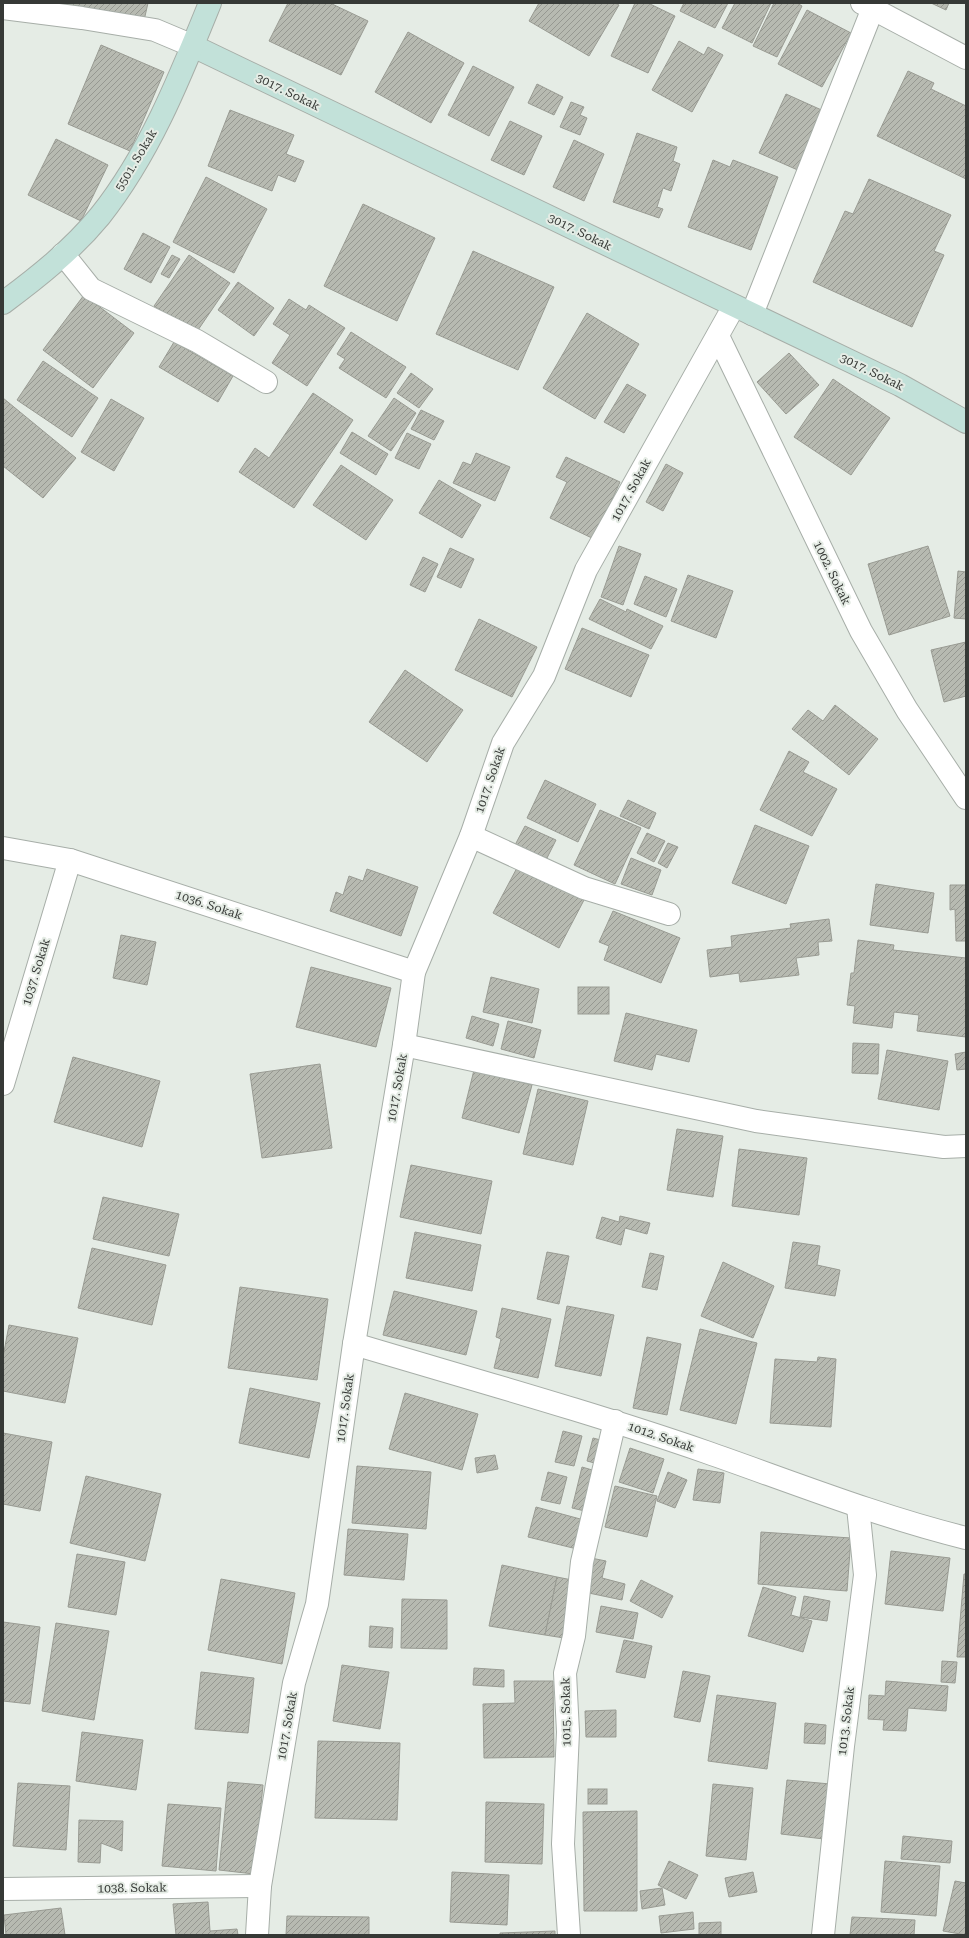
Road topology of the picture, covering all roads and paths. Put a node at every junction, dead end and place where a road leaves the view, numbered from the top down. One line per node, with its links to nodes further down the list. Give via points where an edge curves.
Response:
1 (210, 3): 4 (street, 5501. Sokak)
2 (870, 5): 5 (street); 8 (street, 1017. Sokak)
3 (3, 8): 4 (street, via 154,30)
4 (193, 46): 6 (street, 5501. Sokak, via 159,123 129,176 100,216); 8 (street, 3017. Sokak)
5 (966, 58)
6 (63, 254): 7 (street, 5501. Sokak); 10 (street, via 91,289 197,341)
7 (3, 303)
8 (743, 310): 9 (street, 1017. Sokak); 11 (street, 3017. Sokak, via 900,385)
9 (718, 336): 12 (street, 1002. Sokak, via 861,631 907,710); 13 (street, 1017. Sokak, via 586,570 544,676 503,743)
10 (266, 382)
11 (966, 422)
12 (966, 798)
13 (470, 836): 16 (street, via 584,888); 17 (street, 1017. Sokak)
14 (3, 848): 15 (street, 1036. Sokak)
15 (70, 860): 17 (street, 1036. Sokak); 19 (street, 1037. Sokak)
16 (670, 914)
17 (414, 972): 18 (street, 1017. Sokak)
18 (404, 1045): 20 (street, via 756,1121 944,1147); 21 (street, 1017. Sokak)
19 (3, 1084)
20 (966, 1146)
21 (354, 1344): 22 (street, 1012. Sokak); 25 (street, 1017. Sokak, via 317,1604 294,1683)
22 (614, 1421): 23 (street, 1012. Sokak); 28 (street, 1015. Sokak, via 582,1562 574,1636 565,1673 568,1732 563,1844)
23 (858, 1506): 24 (street, 1012. Sokak); 29 (street, 1013. Sokak, via 865,1575 843,1746)
24 (966, 1538)
25 (260, 1886): 26 (street, 1038. Sokak); 27 (street, 1017. Sokak)
26 (3, 1889)
27 (257, 1935)
28 (569, 1935)
29 (823, 1935)

